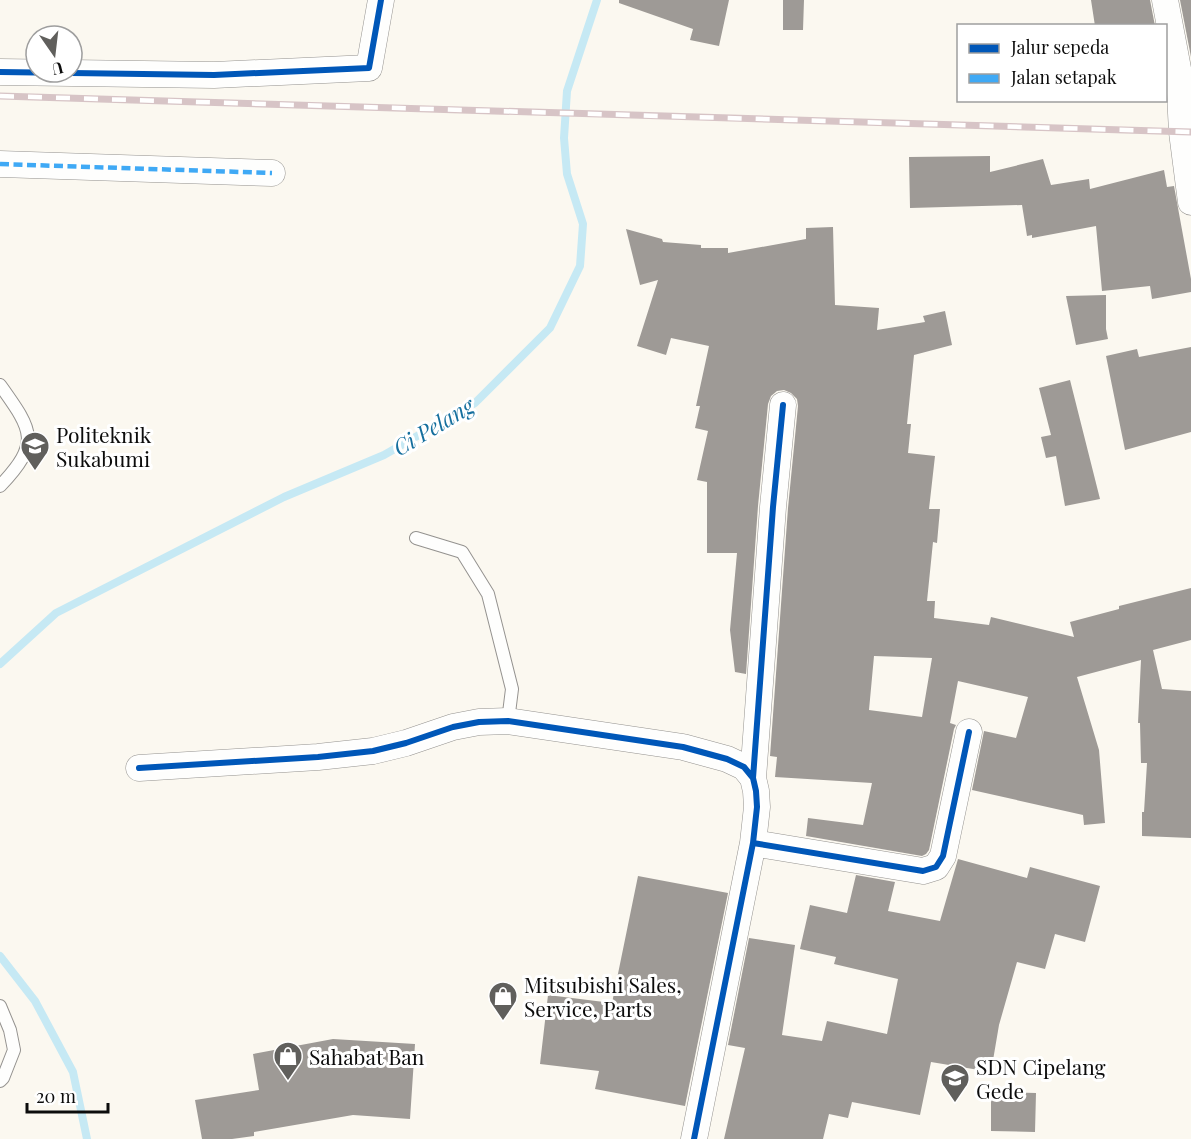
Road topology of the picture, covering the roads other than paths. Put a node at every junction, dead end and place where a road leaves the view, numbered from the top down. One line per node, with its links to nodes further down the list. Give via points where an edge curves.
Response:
1 (381, 0): 3 (street, via 369,68 214,75)
2 (1165, 0): 6 (street, via 1179,74)
3 (0, 72)
4 (0, 164): 5 (street)
5 (272, 173)
6 (1191, 201)
7 (0, 385): 9 (lane, via 24,421 28,435 26,453)
8 (783, 405): 14 (street)
9 (0, 486)
10 (416, 538): 11 (lane, via 462,552 488,594 512,688)
11 (508, 721): 13 (street, via 453,727 373,751); 14 (street, via 683,747 727,759)
12 (969, 732): 15 (street, via 944,856 936,867 923,872)
13 (139, 768)
14 (753, 778): 15 (street, via 757,807)
15 (753, 843): 18 (street)
16 (0, 1006): 17 (lane, via 14,1050)
17 (0, 1081)
18 (694, 1139)

